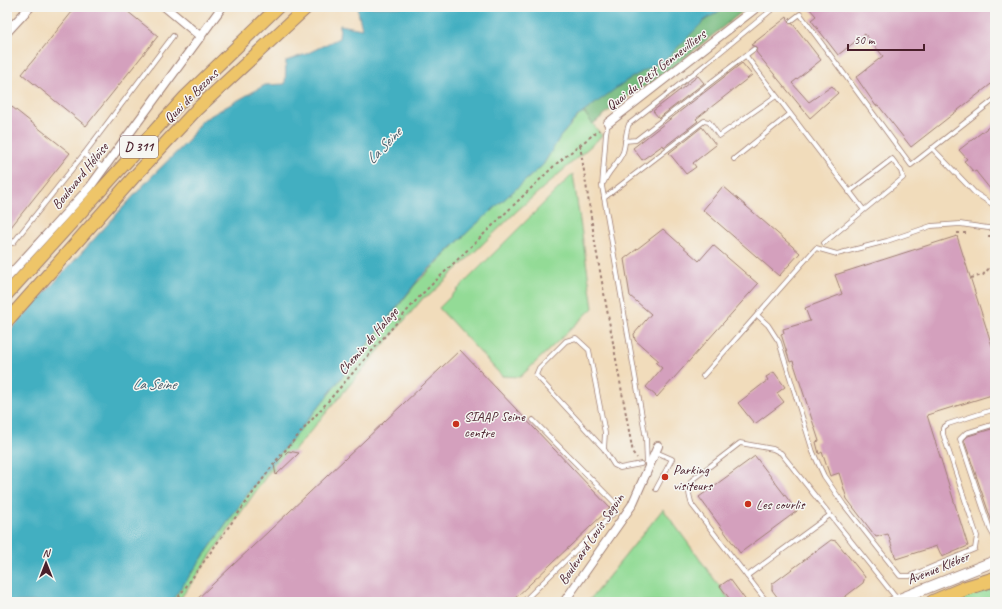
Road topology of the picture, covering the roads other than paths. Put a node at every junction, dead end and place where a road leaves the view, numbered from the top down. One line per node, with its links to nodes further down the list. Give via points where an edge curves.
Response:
1 (30, 7): 10 (street)
2 (165, 7): 13 (street)
3 (222, 7): 13 (street, Boulevard Héloïse)
4 (278, 7): 34 (main road, Quai de Bezons / D 311, via 185,97)
5 (307, 7): 36 (main road, Quai de Bezons / D 311, via 197,109)
6 (757, 7): 19 (street, Quai du Petit Gennevilliers)
7 (775, 7): 20 (lane, via 630,124)
8 (7, 17): 10 (lane)
9 (791, 21): 21 (lane, via 800,14 911,165)
10 (13, 25): 11 (street)
11 (7, 32)
12 (173, 36): 22 (lane)
13 (201, 37): 24 (street, Boulevard Héloïse)
14 (754, 49): 15 (lane)
15 (746, 56): 16 (lane); 20 (lane, via 636,140)
16 (776, 96): 18 (lane); 27 (lane, via 720,136 709,122 704,121)
17 (995, 99): 21 (lane)
18 (790, 114): 23 (lane); 26 (lane)
19 (608, 123): 25 (lane)
20 (625, 141): 25 (lane, via 619,160 607,174)
21 (932, 148): 28 (lane, via 975,193)
22 (84, 154): 24 (lane); 31 (lane, via 13,244)
23 (734, 159)
24 (104, 169): 33 (street, Boulevard Héloïse)
25 (602, 186): 27 (lane)
26 (849, 192): 29 (lane); 29 (lane, via 892,159 902,171 903,178)
27 (604, 198): 44 (lane, via 646,439)
28 (995, 206)
29 (863, 209): 32 (lane)
30 (995, 227): 35 (lane, via 960,224 931,226 837,254 816,248)
31 (7, 243)
32 (824, 243)
33 (7, 278)
34 (7, 294)
35 (757, 315): 37 (lane); 38 (lane, via 768,325 778,342 813,452 824,476 897,573 905,577 975,549 977,536 942,431 948,424)
36 (7, 321)
37 (703, 376)
38 (995, 409)
39 (533, 420): 52 (lane, via 615,503 616,508 602,526)
40 (995, 424): 47 (lane, via 966,433 960,440)
41 (604, 449): 41 (lane, via 536,375 538,368 566,341 576,338 589,350 605,433); 43 (lane, via 614,465 620,468)
42 (657, 449): 44 (street, Boulevard Louis Seguin); 45 (lane, via 672,458)
43 (641, 464)
44 (647, 472): 53 (street, Boulevard Louis Seguin, via 632,505)
45 (656, 489)
46 (830, 515): 49 (lane); 49 (lane, via 781,453 773,449 736,444 692,480 689,491 692,505); 51 (lane)
47 (995, 538)
48 (995, 562): 51 (street, Avenue Kléber)
49 (747, 576): 54 (lane)
50 (995, 579): 55 (highway)
51 (894, 601)
52 (524, 602)
53 (564, 602)
54 (767, 602)
55 (933, 602)

